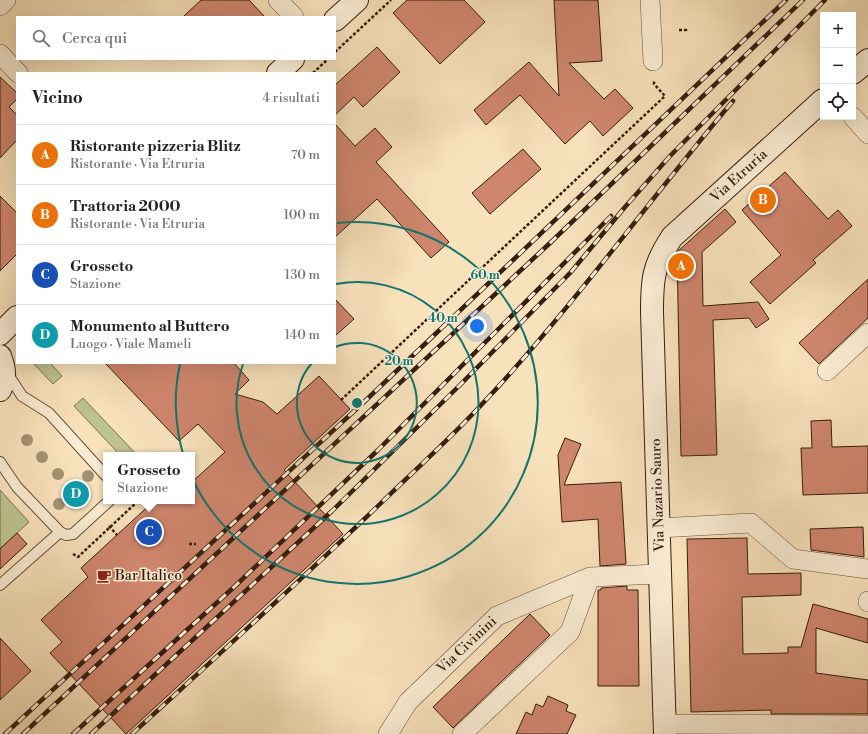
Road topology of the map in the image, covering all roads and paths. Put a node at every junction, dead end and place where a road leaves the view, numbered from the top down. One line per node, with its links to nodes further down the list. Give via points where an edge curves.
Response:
1 (6, 0): 6 (street)
2 (278, 0): 7 (street)
3 (356, 0): 8 (street)
4 (391, 0): 11 (path)
5 (650, 0): 16 (street)
6 (0, 6)
7 (293, 16)
8 (336, 19)
9 (679, 30): 10 (path)
10 (686, 32)
11 (336, 51)
12 (0, 54): 18 (street)
13 (292, 60): 19 (street)
14 (327, 60): 20 (path)
15 (868, 60): 17 (street)
16 (653, 61)
17 (856, 70)
18 (17, 72)
19 (279, 72)
20 (314, 72)
21 (657, 88): 32 (path, via 665,96)
22 (820, 103): 25 (street, Via Etruria, via 672,237)
23 (856, 120): 24 (street)
24 (868, 134)
25 (659, 256): 37 (street, Via Nazario Sauro, via 652,279 652,312)
26 (16, 318): 28 (street)
27 (868, 333): 30 (street)
28 (0, 334)
29 (2, 362): 31 (street, via 5,376); 34 (lane, via 22,396 49,413)
30 (827, 371)
31 (0, 390)
32 (341, 400)
33 (0, 462): 38 (lane, via 17,487)
34 (103, 473)
35 (105, 504): 38 (lane, via 73,534 66,535)
36 (135, 504): 41 (path, via 78,557)
37 (659, 528): 42 (street, via 751,523 793,559); 43 (street, Via Nazario Sauro)
38 (60, 532): 45 (lane)
39 (189, 544): 40 (path)
40 (196, 544)
41 (73, 554)
42 (868, 569)
43 (659, 574): 44 (street, Via Civinini); 47 (street, Via Nazario Sauro)
44 (590, 577): 48 (street, Via Civinini, via 497,616 408,702); 49 (street, via 570,632)
45 (0, 585)
46 (868, 726): 47 (street)
47 (665, 729)
48 (388, 734)
49 (462, 734)

